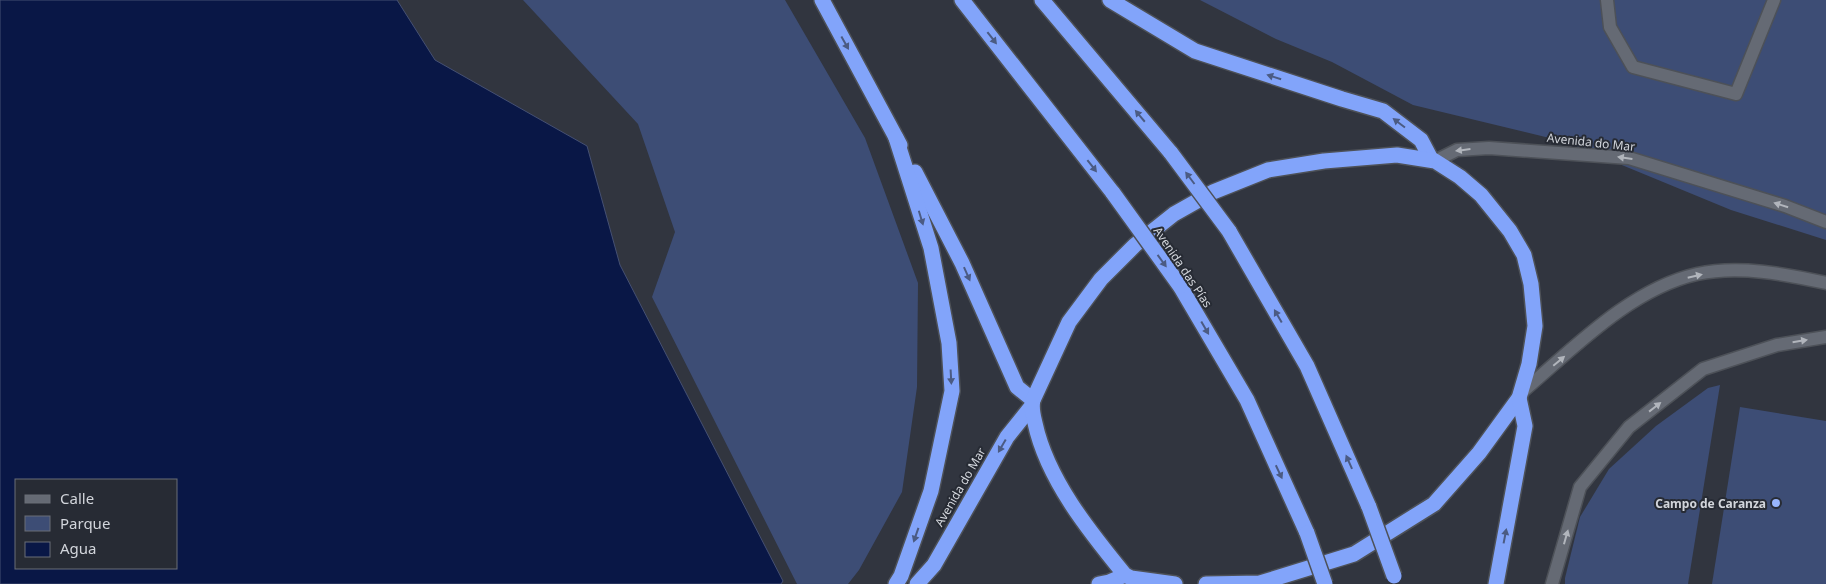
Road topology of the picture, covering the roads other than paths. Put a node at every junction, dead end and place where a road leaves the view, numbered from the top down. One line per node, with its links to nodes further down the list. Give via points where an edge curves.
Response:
1 (822, 0): 7 (highway, one-way to 7)
2 (962, 0): 21 (highway, Avenida das Pías, one-way to 21, bridge, via 1113,193 1180,286 1246,400 1307,533)
3 (1042, 0): 15 (highway, one-way to 3, bridge, via 1369,507 1307,366 1229,231 1171,153)
4 (1110, 0): 8 (highway, one-way to 4, via 1421,140 1383,111 1195,51)
5 (1607, 0): 6 (street, via 1610,27 1633,67 1736,94)
6 (1774, 0)
7 (896, 138): 13 (highway, one-way to 13, via 962,263 1017,387); 16 (highway, one-way to 16, via 931,248 949,343 952,391 931,491)
8 (1433, 160): 9 (street, Avenida do Mar, one-way to 8, via 1785,206 1629,158 1489,148 1456,150); 12 (highway, via 1481,195 1510,231 1524,255 1535,326); 13 (highway, Avenida do Mar, via 1397,155 1268,170 1213,192 1174,214 1101,279 1069,322)
9 (1826, 222)
10 (1826, 283): 12 (street, one-way to 10, via 1616,314 1673,281 1729,271 1760,272)
11 (1826, 337): 23 (street, one-way to 11, via 1580,486 1629,427 1702,369 1776,345)
12 (1520, 395): 20 (highway, via 1480,453 1434,504 1354,554 1260,583); 22 (highway, one-way to 12, via 1525,426)
13 (1032, 403): 14 (highway, via 1038,436 1064,492); 17 (highway, Avenida do Mar, one-way to 17, via 1007,437 934,565)
14 (1129, 579): 18 (highway); 19 (highway)
15 (1395, 580)
16 (896, 584)
17 (918, 584)
18 (1099, 584)
19 (1175, 584)
20 (1206, 584)
21 (1325, 584)
22 (1496, 584)
23 (1552, 584)

